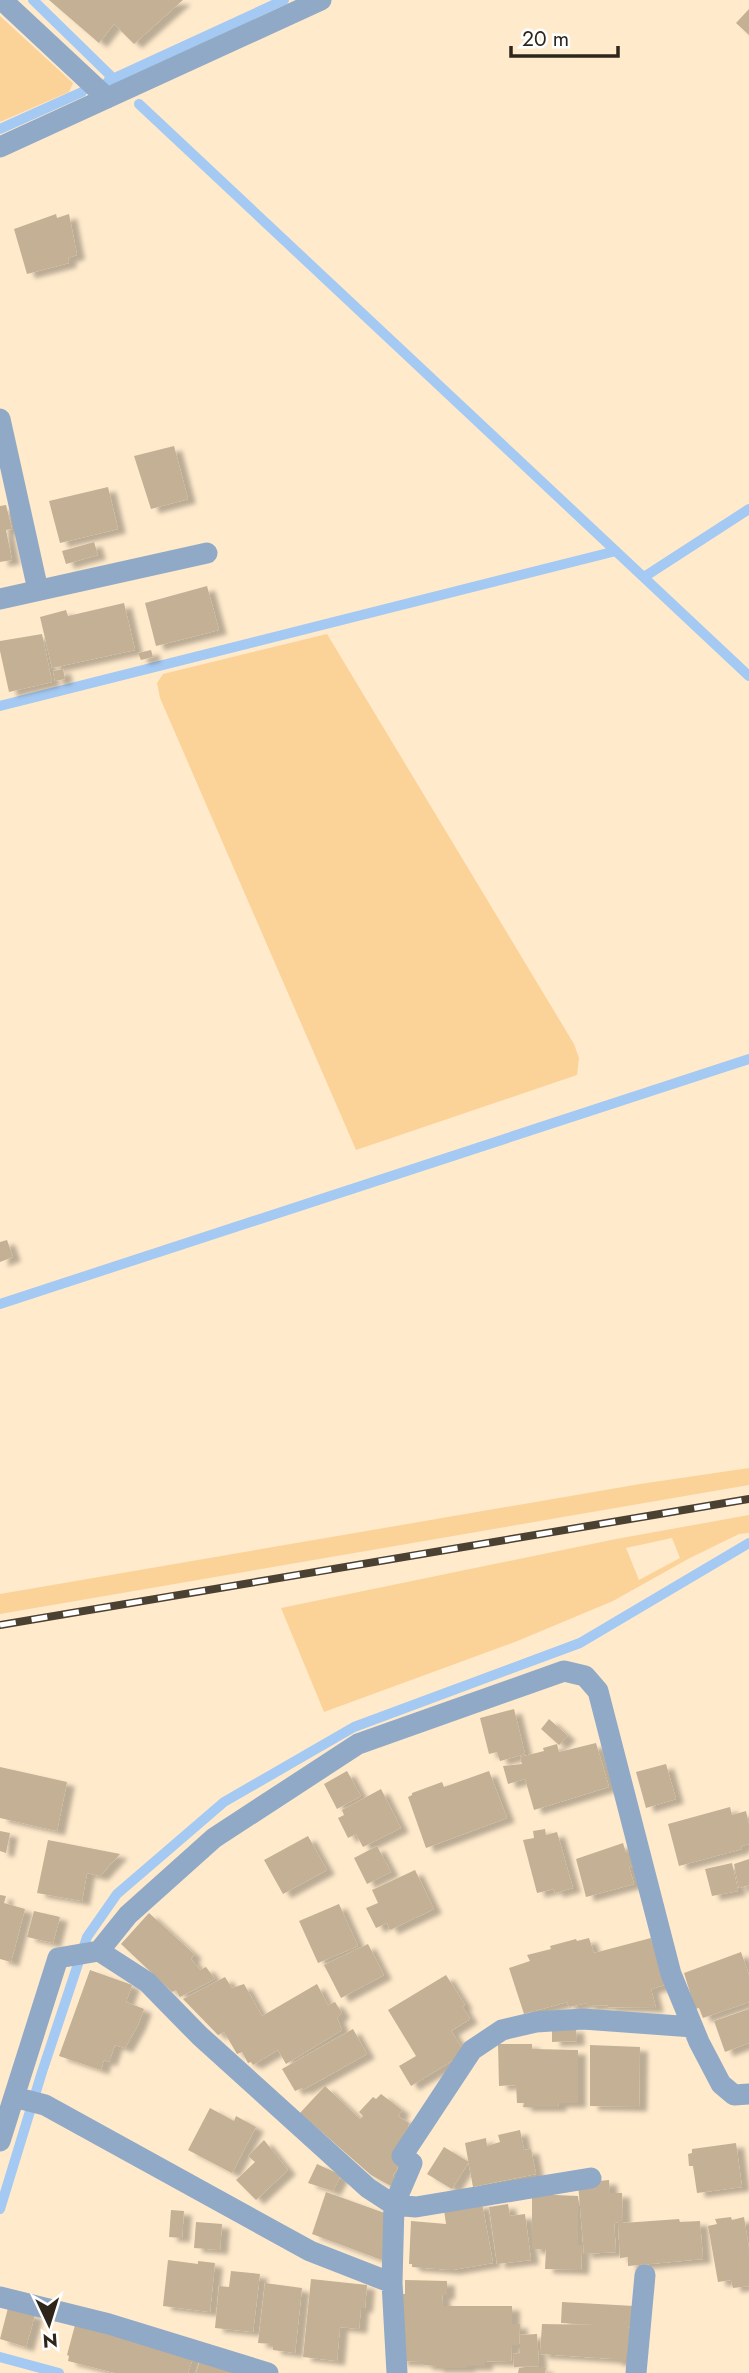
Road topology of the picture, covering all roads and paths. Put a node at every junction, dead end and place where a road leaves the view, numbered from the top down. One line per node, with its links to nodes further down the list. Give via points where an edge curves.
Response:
1 (2, 0): 3 (street)
2 (321, 0): 3 (street)
3 (107, 98): 4 (street)
4 (0, 146)
5 (0, 419): 7 (street)
6 (207, 553): 7 (street)
7 (38, 590): 8 (street)
8 (0, 599)
9 (87, 1953): 10 (street, via 214,1838 358,1744 564,1671 585,1676 598,1691 671,1974); 12 (street, via 58,1958); 15 (street, via 147,1982 368,2188)
10 (693, 2027): 11 (street, via 721,2084 734,2095); 15 (street, via 583,2020 536,2022 502,2030 472,2050 402,2156 412,2163)
11 (749, 2094)
12 (18, 2098): 13 (street); 17 (street, via 45,2105 310,2251)
13 (0, 2141)
14 (591, 2178): 15 (street, via 416,2207)
15 (394, 2205): 17 (street)
16 (645, 2274): 21 (street)
17 (392, 2283): 20 (street)
18 (0, 2297): 19 (street, via 109,2324)
19 (268, 2373)
20 (397, 2373)
21 (636, 2373)

